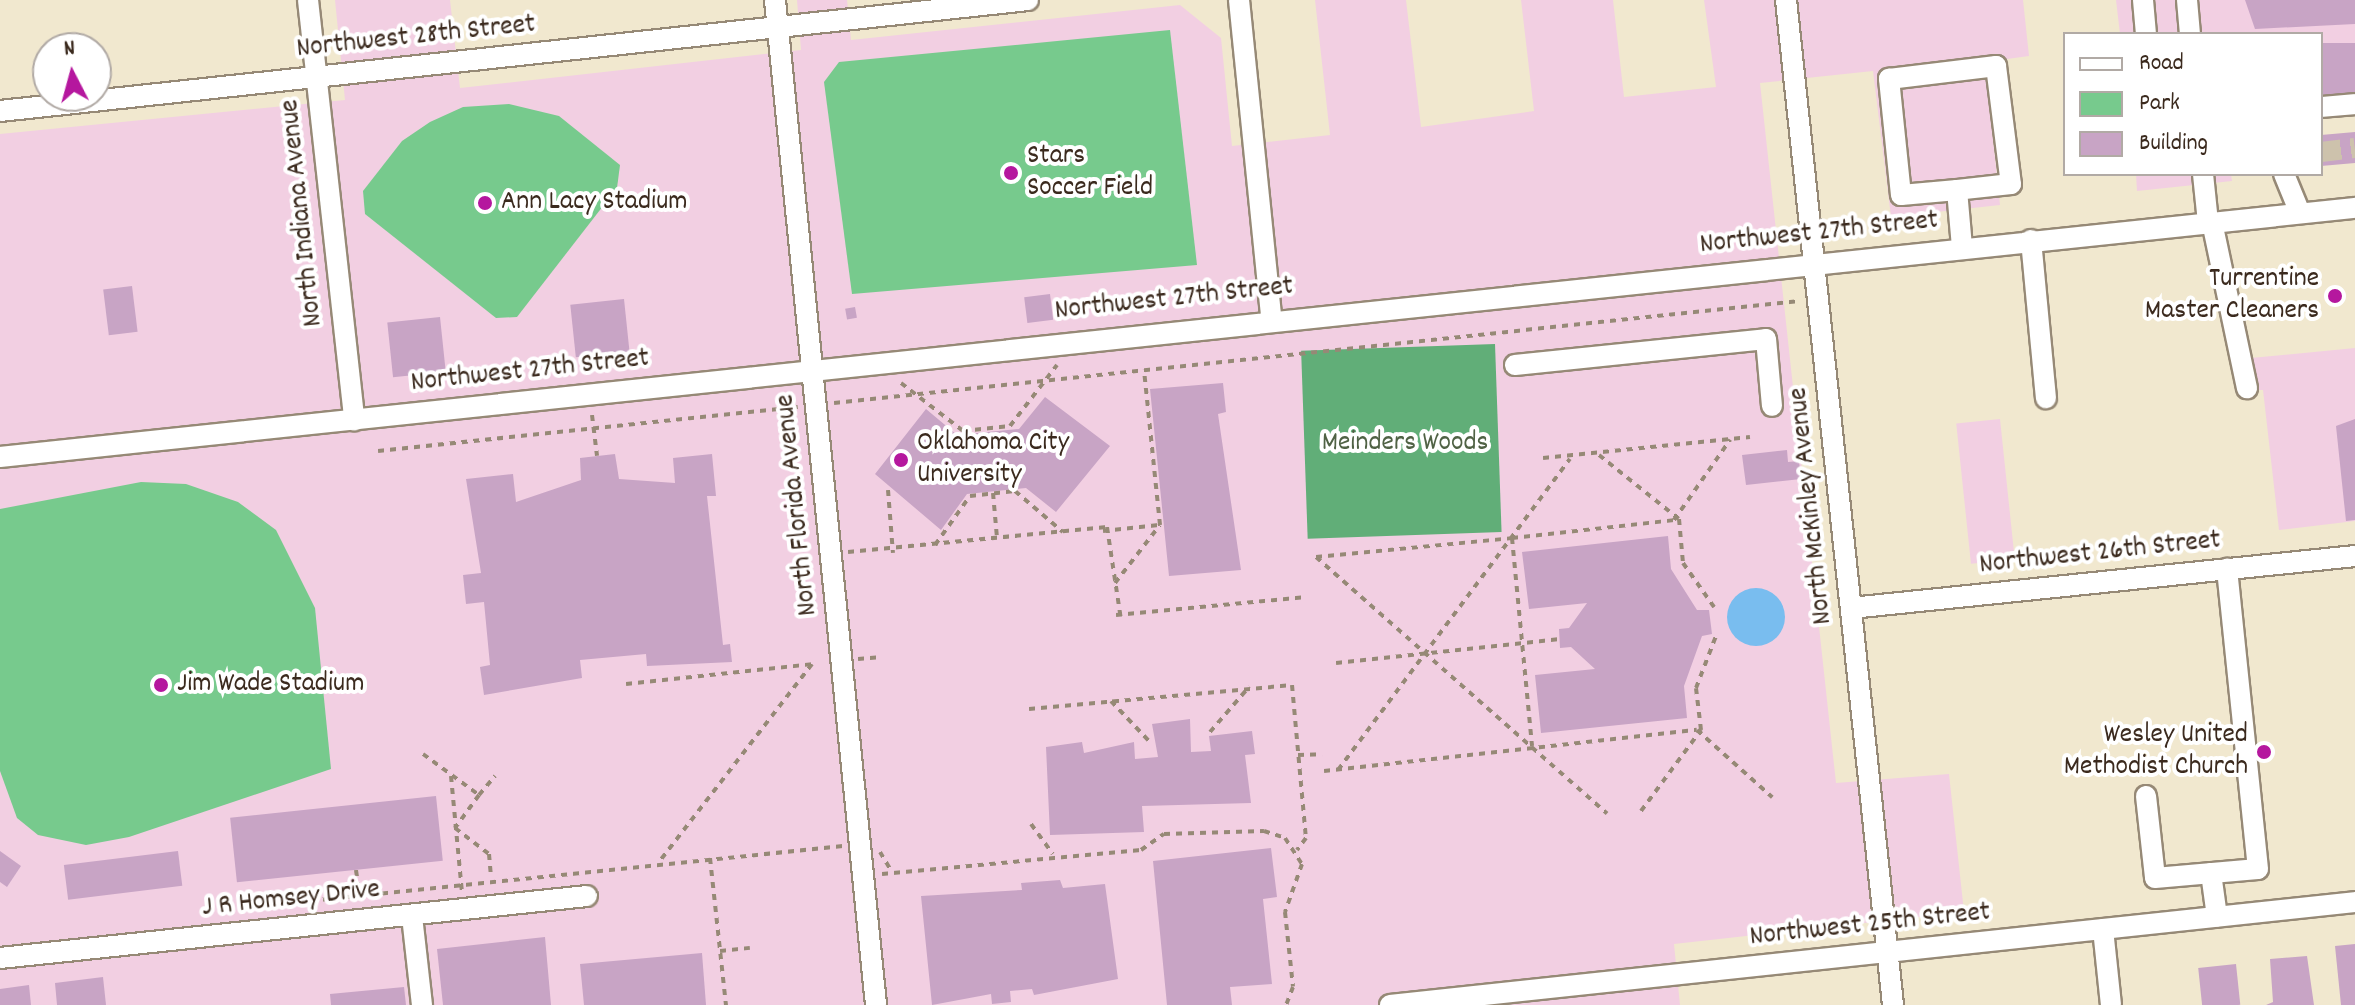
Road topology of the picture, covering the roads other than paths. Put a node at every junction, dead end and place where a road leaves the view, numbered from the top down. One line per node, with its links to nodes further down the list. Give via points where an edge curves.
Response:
1 (308, 0): 11 (street, North Indiana Avenue)
2 (775, 0): 8 (street, North Florida Avenue)
3 (1028, 0): 8 (street, Northwest 28th Street)
4 (1239, 0): 24 (street)
5 (1786, 0): 23 (street, North McKinley Avenue)
6 (2143, 0): 9 (street)
7 (2187, 0): 10 (street)
8 (778, 27): 11 (street, Northwest 28th Street); 26 (street, North Florida Avenue)
9 (2146, 32)
10 (2190, 32)
11 (316, 77): 14 (street, Northwest 28th Street); 30 (street, North Indiana Avenue)
12 (2355, 104): 13 (street)
13 (2323, 107)
14 (0, 111)
15 (2203, 176): 20 (street)
16 (2285, 176): 19 (street)
17 (1957, 190): 17 (street, via 2011,184 1996,66 1889,79 1901,195); 22 (street)
18 (2355, 208): 19 (street, Northwest 27th Street)
19 (2300, 213): 20 (street, Northwest 27th Street)
20 (2210, 222): 21 (street, Northwest 27th Street); 27 (street)
21 (2031, 240): 22 (street, Northwest 27th Street); 28 (street)
22 (1962, 247): 23 (street, Northwest 27th Street)
23 (1814, 262): 24 (street, Northwest 27th Street); 34 (street, North McKinley Avenue)
24 (1271, 317): 26 (street, Northwest 27th Street)
25 (1515, 365): 29 (street, via 1766,339)
26 (812, 369): 30 (street, Northwest 27th Street); 45 (street, North Florida Avenue)
27 (2247, 388)
28 (2046, 398)
29 (1772, 406)
30 (354, 420): 31 (street, Northwest 27th Street)
31 (0, 457)
32 (2355, 556): 33 (street, Northwest 26th Street)
33 (2227, 569): 34 (street, Northwest 26th Street); 36 (street, via 2258,869)
34 (1851, 608): 42 (street, North McKinley Avenue)
35 (2146, 796): 36 (street, via 2155,878)
36 (2211, 873): 40 (street)
37 (587, 896): 39 (street, J R Homsey Drive)
38 (2355, 902): 40 (street, Northwest 25th Street)
39 (412, 916): 43 (street, J R Homsey Drive); 44 (street)
40 (2217, 917): 41 (street, Northwest 25th Street)
41 (2103, 929): 42 (street, Northwest 25th Street); 48 (street)
42 (1888, 952): 46 (street, Northwest 25th Street); 47 (street, North McKinley Avenue)
43 (0, 958)
44 (422, 1005)
45 (876, 1005)
46 (1390, 1005)
47 (1893, 1005)
48 (2111, 1005)

